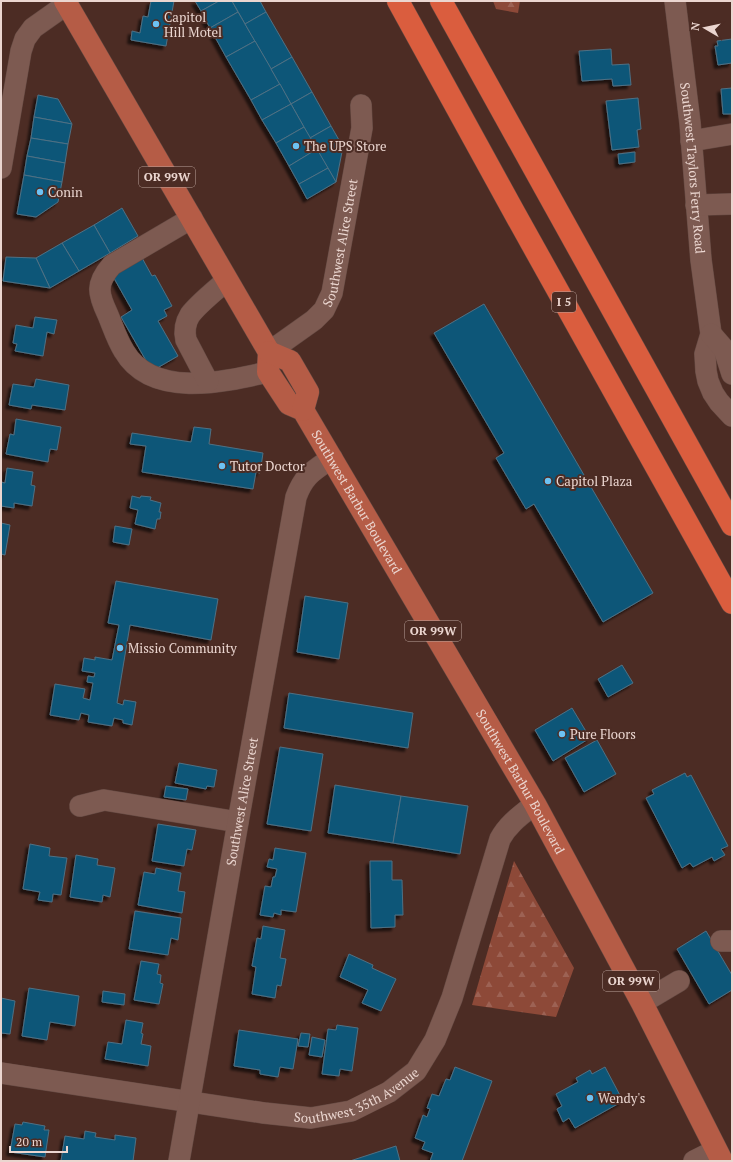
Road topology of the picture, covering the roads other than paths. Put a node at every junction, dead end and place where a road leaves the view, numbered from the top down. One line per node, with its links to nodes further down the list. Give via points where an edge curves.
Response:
1 (398, 1): 20 (highway, I 5)
2 (441, 1): 19 (highway)
3 (676, 1): 7 (street, Southwest Taylors Ferry Road)
4 (66, 3): 8 (street, via 32,28 25,39); 11 (main road, OR 99W)
5 (361, 105): 14 (street, Southwest Alice Street, via 362,128 332,293 324,310)
6 (732, 134): 7 (street)
7 (691, 141): 10 (street, Southwest Taylors Ferry Road)
8 (1, 168)
9 (732, 204): 10 (street)
10 (696, 205): 13 (street, Southwest Taylors Ferry Road)
11 (192, 218): 12 (main road, OR 99W); 16 (street, via 112,265 104,274 100,285 100,298 124,352 137,367 149,375 167,381 187,384)
12 (227, 280): 14 (main road, OR 99W); 16 (street, via 190,316 184,332)
13 (711, 334): 15 (street, via 724,349); 17 (street, Southwest Taylors Ferry Road, via 705,354 708,381 719,402)
14 (268, 362): 16 (street, via 229,380); 18 (main road, Southwest Barbur Boulevard / OR 99W, via 290,361 308,392 303,410)
15 (732, 374)
16 (208, 382)
17 (732, 416)
18 (332, 458): 21 (main road, Southwest Barbur Boulevard / OR 99W); 23 (street, Southwest Alice Street, via 308,474 296,497)
19 (732, 525)
20 (732, 603)
21 (535, 804): 25 (main road, Southwest Barbur Boulevard / OR 99W); 27 (street, Southwest 35th Avenue, via 504,831 500,839 452,998 435,1040 416,1071 389,1092 351,1111 311,1118 264,1114)
22 (80, 806): 23 (street, via 104,800)
23 (238, 822): 27 (street, Southwest Alice Street)
24 (679, 981): 25 (street)
25 (642, 1003): 28 (main road, Southwest Barbur Boulevard / OR 99W)
26 (1, 1073): 27 (street, Southwest 35th Avenue)
27 (190, 1102): 29 (street, Southwest Alice Street)
28 (719, 1155): 30 (street)
29 (179, 1161)
30 (694, 1161)

